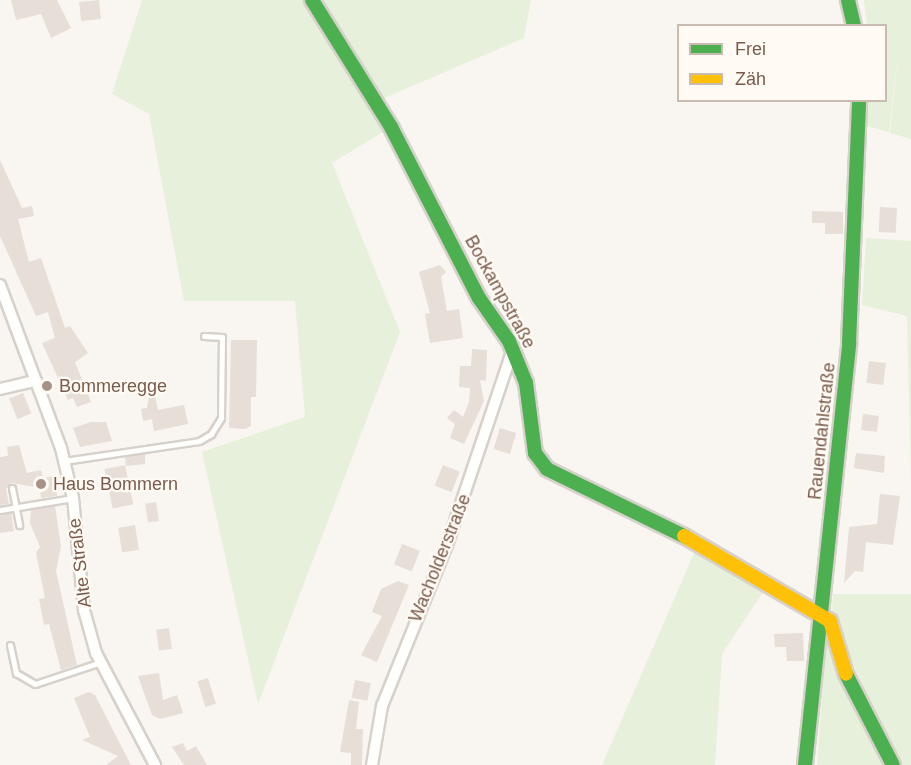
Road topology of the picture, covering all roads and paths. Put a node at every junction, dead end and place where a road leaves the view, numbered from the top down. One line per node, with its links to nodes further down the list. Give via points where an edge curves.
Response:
1 (312, 0): 7 (street, Bockampstraße, via 391,127)
2 (848, 0): 3 (street)
3 (854, 24)
4 (859, 102): 16 (street, Rauendahlstraße, via 849,343)
5 (0, 285): 8 (street, Alte Straße)
6 (204, 336): 10 (lane, via 222,337 217,429 200,441)
7 (513, 352): 16 (street, Bockampstraße, via 526,384 535,453 547,469 632,507); 20 (street, Wacholderstraße, via 459,512 381,706)
8 (36, 381): 9 (street); 10 (street, Alte Straße)
9 (0, 389)
10 (64, 461): 12 (street, Alte Straße)
11 (12, 488): 13 (lane)
12 (73, 498): 13 (lane); 18 (street, Alte Straße, via 84,610)
13 (16, 507): 14 (lane); 15 (lane)
14 (0, 510)
15 (19, 525)
16 (819, 612): 21 (street, Rauendahlstraße); 22 (street, via 830,621 845,672)
17 (10, 645): 18 (lane, via 16,673 35,684)
18 (100, 662): 19 (street, Alte Straße)
19 (155, 765)
20 (372, 765)
21 (805, 765)
22 (893, 765)

